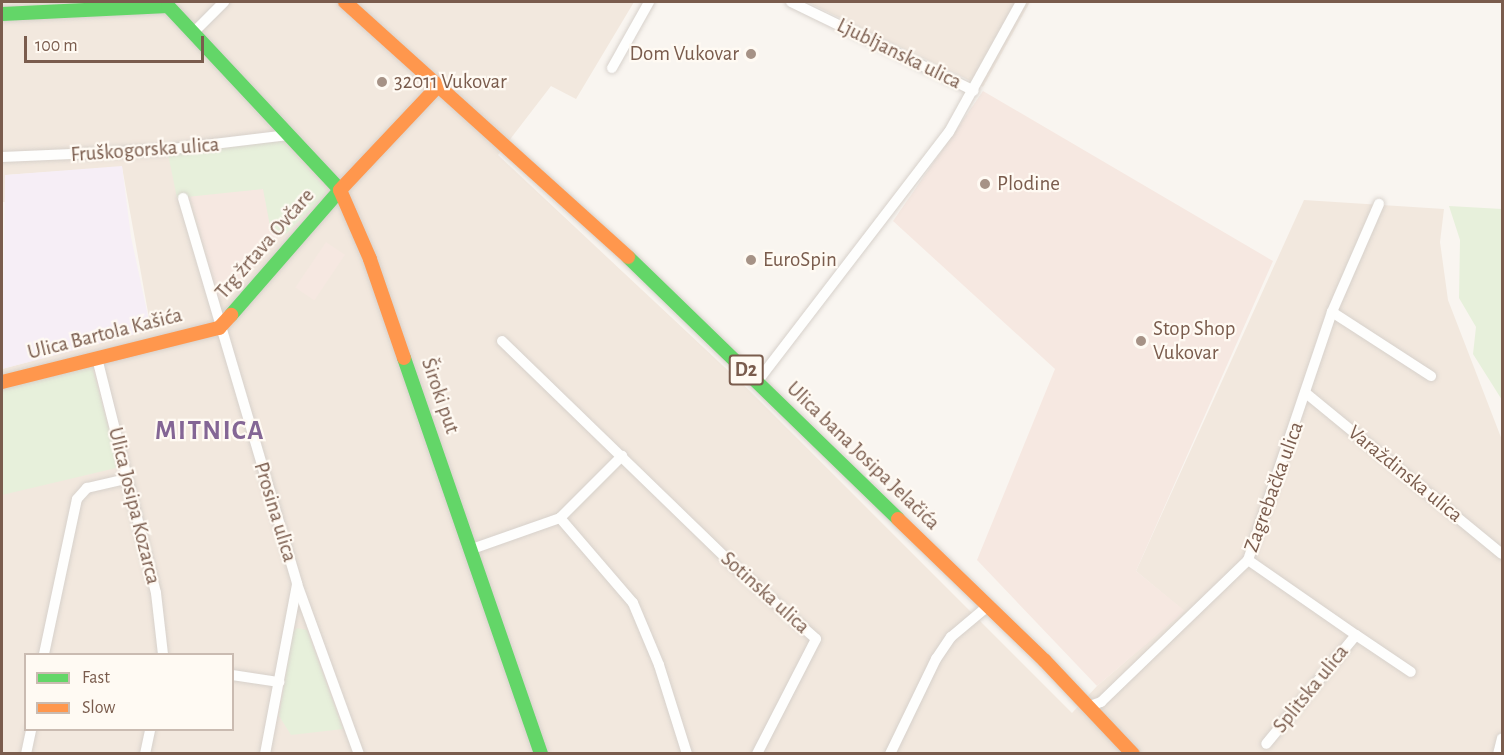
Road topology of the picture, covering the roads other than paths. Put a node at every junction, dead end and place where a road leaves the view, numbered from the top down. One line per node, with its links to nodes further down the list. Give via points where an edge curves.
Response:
1 (224, 2): 8 (street)
2 (345, 2): 10 (street, Ulica bana Josipa Jelačića / D2)
3 (649, 2): 9 (street)
4 (791, 2): 11 (street, Ljubljanska ulica)
5 (1021, 2): 11 (street)
6 (166, 4): 7 (street); 8 (street, Trg žrtava Ovčare)
7 (2, 14)
8 (193, 33): 12 (street, Trg žrtava Ovčare)
9 (612, 68)
10 (438, 86): 14 (street); 23 (street, Ulica bana Josipa Jelačića / D2, via 627,256)
11 (974, 91): 23 (street, via 892,209)
12 (288, 135): 13 (street, Fruškogorska ulica, via 164,150); 14 (street, Trg žrtava Ovčare)
13 (2, 157)
14 (340, 190): 18 (street, Trg žrtava Ovčare); 28 (street, Široki put, via 370,259)
15 (183, 198): 18 (street, Prosina ulica)
16 (1379, 204): 17 (street, Zagrebačka ulica)
17 (1332, 312): 21 (street); 24 (street, Zagrebačka ulica)
18 (219, 328): 20 (street, Ulica Bartola Kašića); 31 (street, Prosina ulica)
19 (502, 341): 25 (street, Sotinska ulica)
20 (98, 358): 22 (street, Ulica Bartola Kašića); 26 (street, Ulica Josipa Kozarca)
21 (1431, 376)
22 (2, 382)
23 (757, 382): 32 (street, Ulica bana Josipa Jelačića / D2)
24 (1307, 394): 29 (street, Varaždinska ulica); 30 (street, Zagrebačka ulica)
25 (622, 456): 27 (street); 50 (street, Sotinska ulica, via 733,566 816,639)
26 (126, 479): 34 (street, via 87,488 77,499); 35 (street, Ulica Josipa Kozarca, via 156,593)
27 (560, 518): 28 (street); 49 (street, via 633,603 659,665)
28 (472, 549): 48 (street, Široki put)
29 (1503, 554)
30 (1248, 560): 33 (street, Splitska ulica); 39 (street, Zagrebačka ulica, via 1101,702)
31 (297, 584): 38 (street); 47 (street, Prosina ulica)
32 (988, 606): 39 (street, Ulica bana Josipa Jelačića / D2); 51 (street, via 951,637 936,659)
33 (1356, 634): 36 (street, Splitska ulica); 43 (street, Splitska ulica)
34 (44, 653)
35 (163, 653)
36 (1411, 672)
37 (234, 675): 38 (street)
38 (279, 682): 46 (street)
39 (1090, 706): 52 (street, Ulica bana Josipa Jelačića / D2)
40 (31, 731): 44 (street)
41 (150, 731): 45 (street)
42 (1503, 738): 53 (street)
43 (1266, 744)
44 (26, 753)
45 (145, 753)
46 (265, 753)
47 (359, 753)
48 (542, 753)
49 (687, 753)
50 (757, 753)
51 (890, 753)
52 (1133, 753)
53 (1498, 753)

